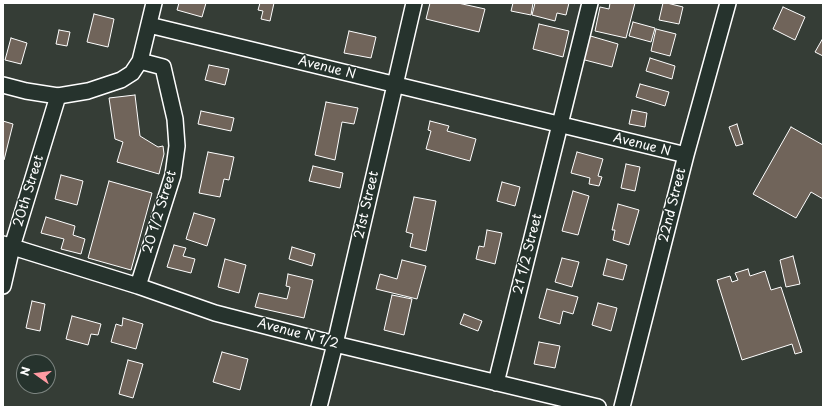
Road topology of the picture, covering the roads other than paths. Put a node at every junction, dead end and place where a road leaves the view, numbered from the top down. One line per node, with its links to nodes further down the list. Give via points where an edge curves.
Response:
1 (154, 3): 5 (street)
2 (414, 3): 7 (street, 21st Street)
3 (590, 3): 10 (street, 21 1/2 Street)
4 (728, 3): 11 (street, 22nd Street)
5 (149, 25): 6 (street); 7 (street, Avenue N)
6 (140, 61): 9 (street, via 132,73 121,80 88,91); 14 (street, 20 1/2 Street, via 163,67 175,119 177,146 173,176)
7 (395, 84): 10 (street, Avenue N); 15 (street, 21st Street)
8 (3, 85): 9 (street)
9 (58, 96): 12 (street, 20th Street)
10 (560, 125): 11 (street, Avenue N); 16 (street, 21 1/2 Street)
11 (686, 155): 19 (street, 22nd Street)
12 (8, 246): 13 (street, 20th Street); 14 (street, Avenue N 1/2)
13 (3, 286)
14 (138, 286): 15 (street, Avenue N 1/2, via 215,312)
15 (335, 344): 16 (street, Avenue N 1/2); 17 (street, 21st Street)
16 (496, 383): 18 (street, Avenue N 1/2)
17 (319, 407)
18 (598, 407)
19 (622, 407)

